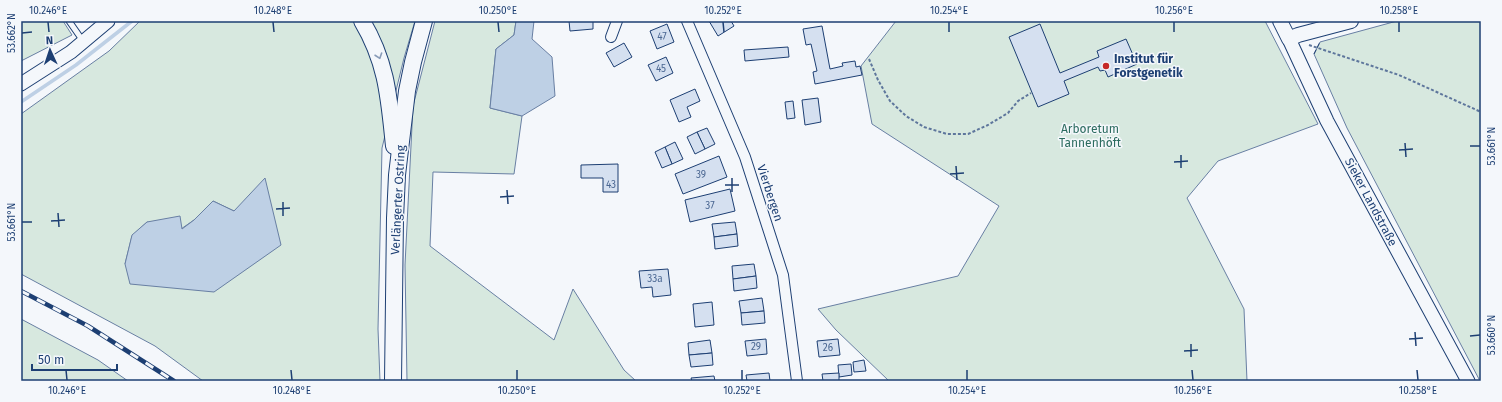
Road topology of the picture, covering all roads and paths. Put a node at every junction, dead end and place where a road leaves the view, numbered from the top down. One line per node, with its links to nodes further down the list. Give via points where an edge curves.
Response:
1 (69, 21): 11 (lane)
2 (108, 21): 11 (street)
3 (362, 21): 16 (main road, one-way to 16, via 377,50 385,78)
4 (424, 21): 16 (main road, Verlängerter Ostring, via 413,62)
5 (616, 21): 10 (street)
6 (687, 21): 18 (street, Vierbergen, via 745,157 783,275)
7 (1280, 21): 9 (main road, Sieker Landstraße)
8 (1351, 21): 9 (main road)
9 (1293, 37): 15 (path, via 1302,43 1399,75); 19 (street, Sieker Landstraße, via 1327,121)
10 (611, 38)
11 (83, 42): 13 (street)
12 (869, 59): 14 (path, via 890,101 906,116 924,127 947,134 968,134 988,125 1008,113 1018,101)
13 (21, 84)
14 (1031, 93)
15 (1481, 112)
16 (397, 175): 17 (main road, Verlängerter Ostring)
17 (393, 381)
18 (797, 381)
19 (1468, 381)

